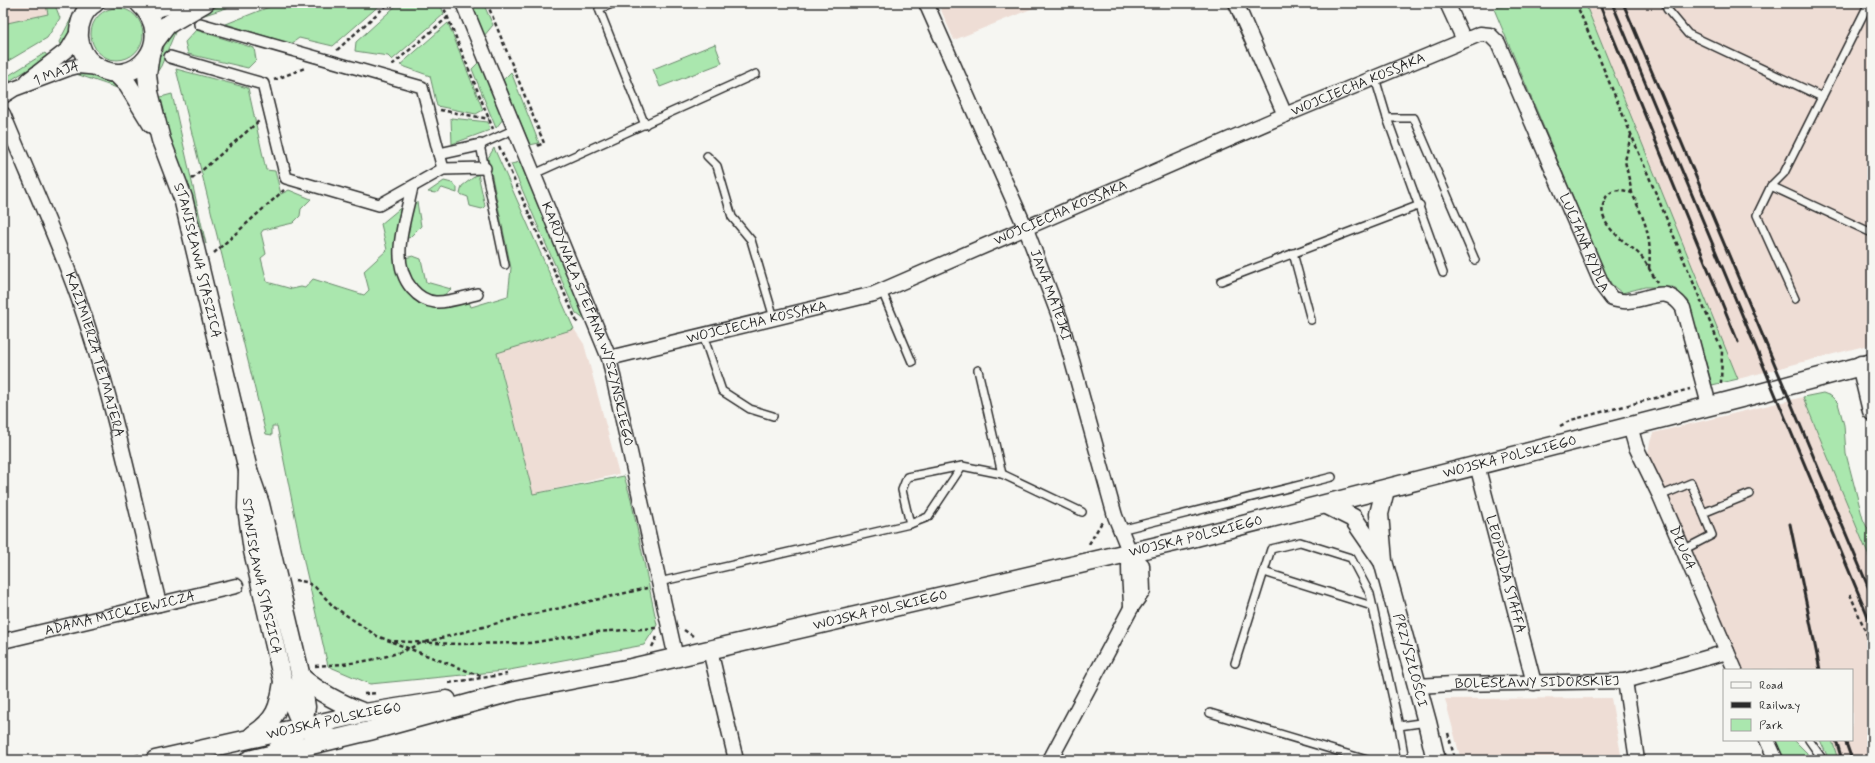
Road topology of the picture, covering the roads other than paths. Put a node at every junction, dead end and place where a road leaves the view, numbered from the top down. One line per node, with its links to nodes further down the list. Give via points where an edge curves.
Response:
1 (95, 3): 13 (street, via 85,12)
2 (140, 3): 3 (street, via 159,7); 16 (street, STANISŁAWA STASZICA, via 153,19 156,30)
3 (176, 3)
4 (204, 3): 16 (street, via 167,25)
5 (463, 3): 28 (street, KARDYNAŁA STEFANA WYSZYŃSKIEGO)
6 (614, 3): 27 (lane, via 599,9)
7 (926, 3): 39 (street, JANA MATEJKI)
8 (1236, 3): 25 (street)
9 (1447, 3): 14 (street)
10 (1666, 3): 23 (lane, via 1667,9 1688,34)
11 (1869, 3): 23 (lane)
12 (200, 24): 31 (street, via 422,87)
13 (78, 32): 18 (street, via 83,53); 22 (street, 1 MAJA, via 68,49)
14 (1464, 40): 15 (street, WOJCIECHA KOSSAKA, via 1480,34 1490,35); 21 (street, WOJCIECHA KOSSAKA)
15 (1498, 43): 56 (street, LUCJANA RYDLA, via 1603,287 1612,299 1627,302 1656,295 1667,295 1676,299 1683,308)
16 (153, 47): 19 (street, via 136,68); 29 (street, STANISŁAWA STASZICA, via 148,80)
17 (170, 57): 37 (street, via 262,84 286,178 379,205)
18 (99, 68): 19 (street); 22 (street, 1 MAJA, via 74,67)
19 (116, 73): 29 (street, via 128,85)
20 (756, 74): 27 (lane)
21 (1375, 78): 25 (street, WOJCIECHA KOSSAKA); 26 (lane)
22 (9, 93)
23 (1822, 97): 36 (lane, via 1784,173)
24 (3, 114): 79 (street, KAZIMIERZA TETMAJERA, via 82,310 119,439)
25 (1285, 116): 39 (street, WOJCIECHA KOSSAKA)
26 (1387, 118): 38 (lane); 42 (lane, via 1414,118)
27 (645, 125): 35 (lane)
28 (515, 129): 30 (lane); 35 (street, KARDYNAŁA STEFANA WYSZYŃSKIEGO)
29 (162, 140): 62 (street, STANISŁAWA STASZICA, via 183,198)
30 (480, 145): 31 (street); 33 (lane)
31 (439, 154): 34 (street)
32 (707, 156): 49 (lane, via 718,166 732,217 751,240)
33 (485, 168): 34 (street); 43 (lane)
34 (443, 169): 37 (street)
35 (534, 174): 52 (street, KARDYNAŁA STEFANA WYSZYŃSKIEGO)
36 (1771, 186): 40 (lane); 48 (lane, via 1757,215)
37 (412, 187): 47 (street, via 399,251 402,271 409,286 417,296 436,302)
38 (1420, 205): 41 (lane); 44 (lane)
39 (1026, 229): 46 (street, WOJCIECHA KOSSAKA); 72 (street, JANA MATEJKI, via 1061,322)
40 (1872, 233)
41 (1293, 253): 45 (lane); 50 (lane)
42 (1475, 260)
43 (505, 265)
44 (1443, 273)
45 (1221, 281)
46 (882, 291): 49 (street, WOJCIECHA KOSSAKA); 53 (lane)
47 (477, 294)
48 (1795, 299)
49 (774, 318): 51 (street, WOJCIECHA KOSSAKA)
50 (1311, 320)
51 (703, 335): 52 (street, WOJCIECHA KOSSAKA); 58 (lane, via 722,391 750,410)
52 (608, 358): 77 (street, KARDYNAŁA STEFANA WYSZYŃSKIEGO)
53 (912, 362)
54 (1866, 364): 56 (street, WOJSKA POLSKIEGO); 57 (street)
55 (978, 370): 63 (lane)
56 (1709, 405): 59 (street, WOJSKA POLSKIEGO)
57 (1872, 411)
58 (773, 416)
59 (1630, 426): 60 (street, WOJSKA POLSKIEGO); 67 (street, DŁUGA, via 1636,448)
60 (1477, 465): 65 (street, WOJSKA POLSKIEGO); 90 (street, LEOPOLDA STAFFA)
61 (962, 466): 63 (lane); 71 (lane, via 928,517); 71 (lane, via 907,477 902,490)
62 (248, 470): 87 (street, STANISŁAWA STASZICA); 88 (street, STANISŁAWA STASZICA, via 248,508 253,551)
63 (1002, 474): 69 (lane)
64 (1332, 477): 72 (lane)
65 (1385, 490): 68 (street, WOJSKA POLSKIEGO); 75 (street, PRZYSZŁOŚCI, via 1379,514)
66 (1750, 494): 70 (lane)
67 (1660, 496): 70 (lane, via 1691,483); 73 (street, DŁUGA)
68 (1327, 505): 74 (street, WOJSKA POLSKIEGO); 75 (street, PRZYSZŁOŚCI, via 1353,518)
69 (1082, 512)
70 (1703, 513): 73 (lane, via 1712,535)
71 (910, 524): 77 (lane)
72 (1120, 530): 74 (street, JANA MATEJKI)
73 (1683, 550): 83 (street, DŁUGA)
74 (1130, 552): 82 (street, WOJSKA POLSKIEGO); 106 (street, via 1128,570 1132,608)
75 (1383, 561): 91 (street, PRZYSZŁOŚCI)
76 (1264, 572): 80 (lane); 80 (lane, via 1271,549 1300,542 1351,558 1370,594); 85 (lane)
77 (659, 582): 84 (street, KARDYNAŁA STEFANA WYSZYŃSKIEGO)
78 (236, 586): 79 (street, ADAMA MICKIEWICZA)
79 (159, 604): 81 (street, ADAMA MICKIEWICZA)
80 (1372, 606): 97 (lane)
81 (3, 642)
82 (710, 650): 84 (street, WOJSKA POLSKIEGO); 105 (street)
83 (1727, 652): 86 (street, DŁUGA); 89 (street)
84 (676, 658): 92 (street, WOJSKA POLSKIEGO)
85 (1235, 663)
86 (1735, 669)
87 (308, 671): 93 (street, via 316,690 336,702); 96 (street, STANISŁAWA STASZICA)
88 (283, 681): 96 (street); 98 (street, via 278,709 273,718)
89 (1625, 681): 90 (street, BOLESŁAWY SIDORSKIEJ); 110 (street, BOLESŁAWY SIDORSKIEJ)
90 (1534, 683): 91 (street, BOLESŁAWY SIDORSKIEJ)
91 (1417, 686): 95 (street, PRZYSZŁOŚCI)
92 (515, 692): 93 (street, WOJSKA POLSKIEGO, via 422,703); 99 (street, WOJSKA POLSKIEGO)
93 (365, 713): 96 (street, WOJSKA POLSKIEGO)
94 (1210, 713): 107 (lane)
95 (1427, 722): 97 (lane); 109 (street, PRZYSZŁOŚCI)
96 (302, 726): 98 (street, WOJSKA POLSKIEGO); 99 (street, via 311,732); 102 (street)
97 (1399, 726): 108 (lane)
98 (248, 738): 103 (street, WOJSKA POLSKIEGO)
99 (335, 739): 102 (street, WOJSKA POLSKIEGO)
100 (1767, 741): 111 (street)
101 (1810, 741): 112 (lane)
102 (273, 754): 104 (street, WOJSKA POLSKIEGO)
103 (155, 760)
104 (248, 760)
105 (736, 760)
106 (1050, 760)
107 (1367, 760)
108 (1405, 760)
109 (1436, 760)
110 (1637, 760)
111 (1776, 760)
112 (1823, 760)

